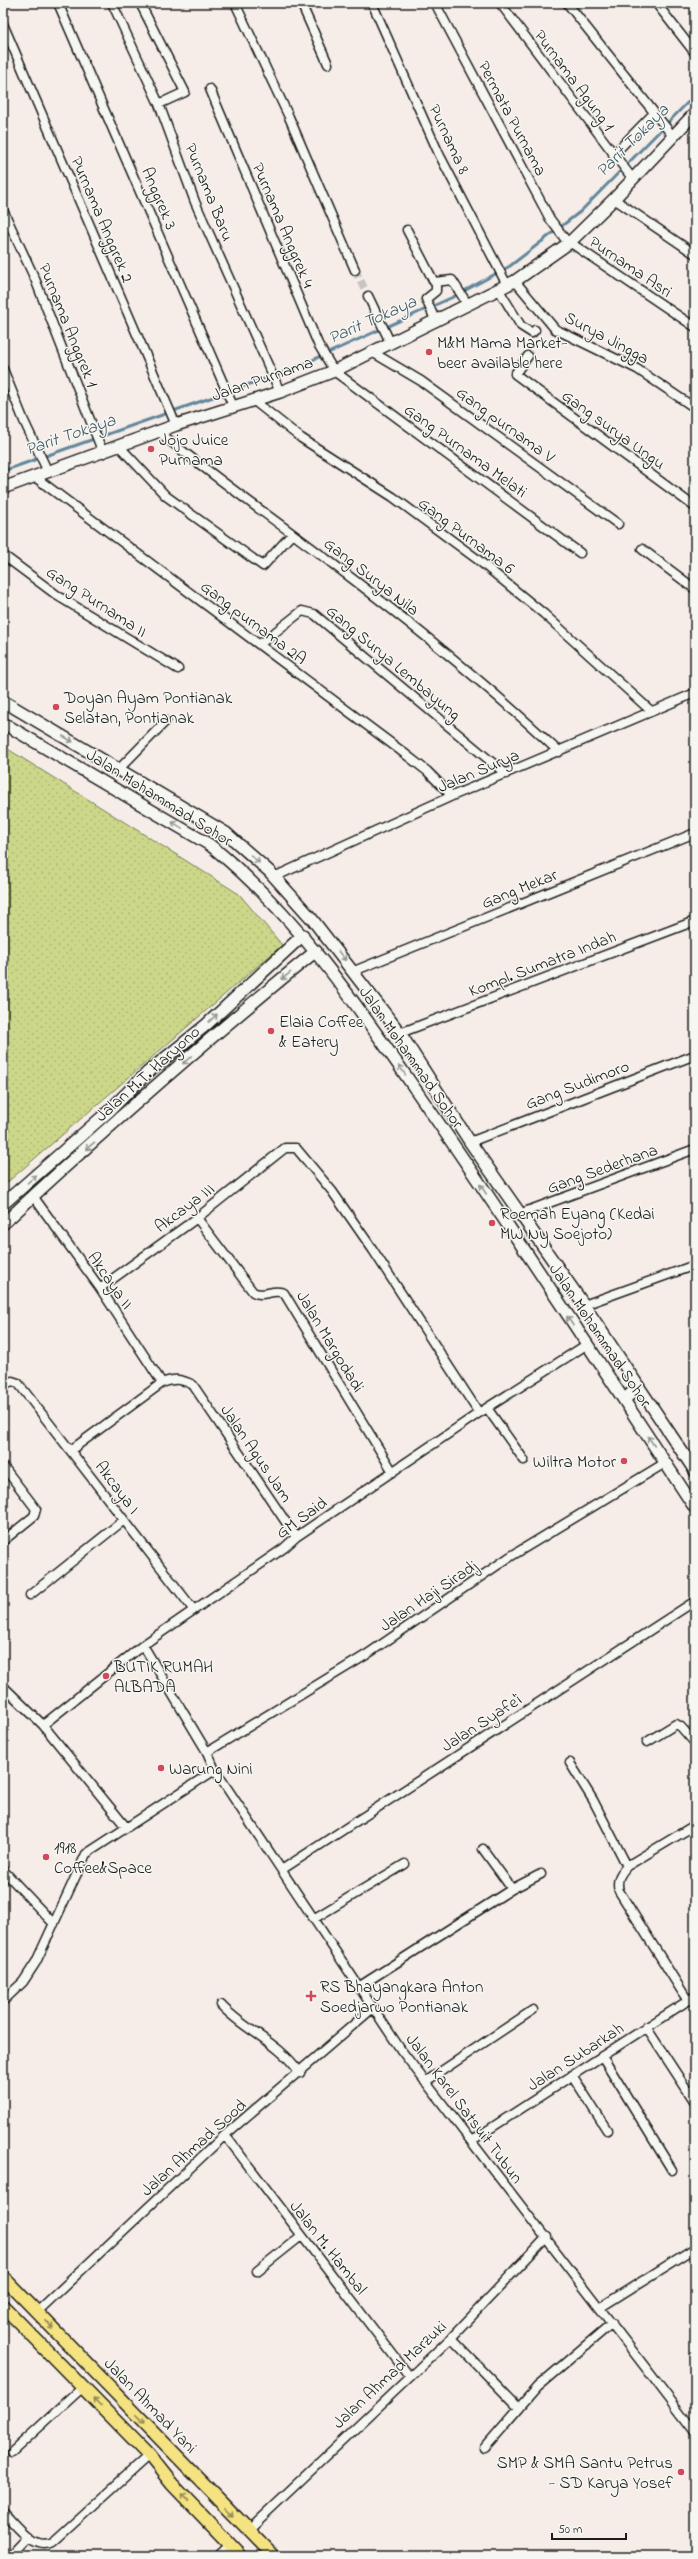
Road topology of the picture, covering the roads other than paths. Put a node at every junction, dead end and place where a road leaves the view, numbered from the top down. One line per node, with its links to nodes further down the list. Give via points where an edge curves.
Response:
1 (58, 3): 41 (street, Anggrek 3)
2 (112, 3): 15 (street, Purnama Baru)
3 (140, 3): 15 (street, via 185,92)
4 (235, 3): 26 (street, via 289,116)
5 (301, 3): 13 (street)
6 (372, 3): 28 (street, Purnama 8, via 439,154)
7 (436, 3): 24 (street, Permata Purnama, via 550,219)
8 (500, 3): 19 (street, Purnama Agung 1)
9 (567, 3): 17 (street)
10 (656, 3): 12 (street)
11 (3, 24): 43 (street, Purnama Anggrek 2)
12 (695, 53)
13 (328, 64)
14 (210, 89): 37 (street, Purnama Anggrek 4, via 318,344)
15 (159, 104): 39 (street, Purnama Baru, via 195,202)
16 (695, 113): 18 (street, Jalan Purnama)
17 (655, 116): 18 (street); 19 (street)
18 (669, 132): 20 (street, Jalan Purnama)
19 (615, 157): 20 (street, Purnama Agung 1)
20 (629, 174): 21 (street, Jalan Purnama)
21 (614, 199): 24 (street, Jalan Purnama); 25 (street)
22 (3, 210): 46 (street, Purnama Anggrek 1, via 35,279)
23 (407, 230): 27 (street, via 428,273)
24 (567, 241): 28 (street, Jalan Purnama); 32 (street, Purnama Asri)
25 (695, 254)
26 (356, 270)
27 (436, 283): 30 (street, via 452,280); 31 (street, via 437,290 426,296)
28 (507, 285): 30 (street, Jalan Purnama); 33 (street, via 521,326 532,333); 42 (street, Surya Jingga, via 555,329 637,370)
29 (368, 296): 34 (street)
30 (468, 305): 31 (street, Jalan Purnama)
31 (435, 319): 34 (street, Jalan Purnama)
32 (695, 327)
33 (535, 330)
34 (390, 341): 35 (street, Jalan Purnama)
35 (372, 352): 37 (street, Jalan Purnama); 51 (street, Gang purnama V, via 421,381)
36 (528, 356): 50 (street, Gang surya Ungu, via 515,374)
37 (332, 368): 39 (street, Jalan Purnama); 54 (street, Gang Purnama Melati)
38 (3, 369): 47 (street)
39 (279, 388): 40 (street, Jalan Purnama)
40 (253, 400): 41 (street, Jalan Purnama); 61 (street, Gang Purnama 6, via 301,438 393,497 477,559 544,614)
41 (231, 404): 43 (street, Jalan Purnama)
42 (695, 408)
43 (175, 422): 44 (street, Jalan Purnama)
44 (159, 432): 45 (street, Jalan Purnama); 52 (street, Gang Surya Nila, via 239,496)
45 (120, 447): 46 (street, Jalan Purnama); 52 (street, via 166,496 263,566)
46 (101, 448): 47 (street, Jalan Purnama)
47 (47, 468): 48 (street, Jalan Purnama)
48 (35, 477): 49 (street, Jalan Purnama); 57 (street, Gang purnama 2A)
49 (3, 488)
50 (695, 507)
51 (618, 524)
52 (292, 534): 66 (street, Gang Surya Nila, via 456,662 511,707)
53 (642, 549): 56 (street)
54 (580, 553)
55 (3, 555): 58 (street, Gang Purnama II, via 58,596)
56 (695, 589)
57 (260, 644): 68 (street, Gang Surya Lembayung, via 302,610 314,614); 69 (street, Gang purnama 2A, via 400,750)
58 (178, 669)
59 (695, 693): 61 (street, Jalan Surya)
60 (3, 701): 62 (street, Jalan Mohammad Sohor)
61 (651, 711): 66 (street, Jalan Surya)
62 (34, 719): 65 (street); 67 (street, Jalan Mohammad Sohor, one-way to 67)
63 (166, 721): 67 (street)
64 (3, 723): 65 (street, Jalan Mohammad Sohor)
65 (24, 734): 72 (street, Jalan Mohammad Sohor, one-way to 65)
66 (559, 752): 68 (street, Jalan Surya)
67 (121, 767): 71 (street, Jalan Mohammad Sohor)
68 (506, 774): 69 (street, Jalan Surya)
69 (452, 796): 73 (street, Jalan Surya)
70 (695, 832): 77 (street, Gang Mekar)
71 (226, 833): 72 (street); 73 (street, Jalan Mohammad Sohor, one-way to 73)
72 (210, 845): 75 (street, Jalan Mohammad Sohor, via 237,866)
73 (274, 877): 77 (street, Jalan Mohammad Sohor, one-way to 77)
74 (695, 921): 80 (street, Kompl. Sumatra Indah)
75 (303, 935): 76 (street, Jalan Mohammad Sohor); 78 (street)
76 (316, 951): 79 (street, Jalan M.T. Haryono, one-way to 79); 83 (street, Jalan Mohammad Sohor, one-way to 76)
77 (354, 971): 80 (street, Jalan Mohammad Sohor)
78 (231, 1001): 79 (street); 84 (street, one-way to 78, via 148,1072)
79 (239, 1014): 85 (street, Jalan M.T. Haryono, one-way to 85)
80 (400, 1033): 82 (street, Jalan Mohammad Sohor)
81 (695, 1055): 86 (street, Gang Sudimoro)
82 (433, 1084): 83 (street); 86 (street, Jalan Mohammad Sohor)
83 (418, 1094): 96 (street, Jalan Mohammad Sohor, one-way to 83)
84 (109, 1111): 85 (street); 89 (street, one-way to 84)
85 (119, 1121): 88 (street, Jalan M.T. Haryono, one-way to 88, via 62,1168)
86 (470, 1142): 90 (street, Jalan Mohammad Sohor)
87 (695, 1149): 90 (street, Gang Sederhana)
88 (33, 1196): 92 (street, Jalan M.T. Haryono); 94 (street, Akcaya II)
89 (3, 1204)
90 (519, 1214): 95 (street, Jalan Mohammad Sohor)
91 (197, 1218): 94 (street, Akcaya III); 102 (street, Akcaya III, via 285,1148 298,1149 332,1191 373,1250); 108 (street, Jalan Margodadi, via 253,1292 260,1295 277,1291 284,1293)
92 (3, 1224)
93 (695, 1265): 95 (street)
94 (100, 1288): 97 (street, Akcaya II)
95 (584, 1305): 99 (street, Jalan Mohammad Sohor)
96 (586, 1345): 100 (street, Jalan Mohammad Sohor); 101 (street, GM Said)
97 (162, 1383): 103 (street); 112 (street, Jalan Agus Jam, via 179,1379 193,1385)
98 (3, 1385): 103 (street, Akcaya I, via 12,1381 18,1383)
99 (638, 1387): 100 (street); 104 (street, Jalan Mohammad Sohor)
100 (624, 1400): 106 (street, Jalan Mohammad Sohor, one-way to 100)
101 (487, 1408): 102 (street, GM Said); 105 (street)
102 (479, 1413): 108 (street, GM Said)
103 (71, 1450): 111 (street, Akcaya I)
104 (691, 1457): 109 (street, Jalan Mohammad Sohor)
105 (524, 1460)
106 (665, 1463): 110 (street, Jalan Mohammad Sohor); 122 (street, Jalan Haji Siradj, via 508,1558 366,1655)
107 (3, 1466): 113 (street, via 36,1509 34,1516)
108 (393, 1472): 112 (street, GM Said)
109 (695, 1472)
110 (695, 1508)
111 (124, 1520): 114 (street); 116 (street, Akcaya I)
112 (296, 1537): 116 (street, GM Said, via 284,1548)
113 (3, 1541)
114 (30, 1595)
115 (695, 1601): 130 (street, Jalan Syafe'i)
116 (193, 1609): 117 (street, GM Said)
117 (143, 1645): 119 (street, GM Said); 122 (street, Jalan Karel Satsuit Tubun)
118 (3, 1686): 119 (street)
119 (43, 1725): 126 (street)
120 (647, 1742): 121 (street, via 676,1724)
121 (695, 1743)
122 (207, 1752): 124 (street, Jalan Karel Satsuit Tubun)
123 (570, 1763): 129 (street, via 596,1805)
124 (215, 1770): 126 (street); 130 (street, Jalan Karel Satsuit Tubun)
125 (695, 1825): 129 (street)
126 (126, 1827): 135 (street, via 86,1854)
127 (483, 1849): 133 (street)
128 (405, 1864): 134 (street)
129 (627, 1866): 137 (street, via 619,1876 619,1891)
130 (282, 1869): 134 (street, Jalan Karel Satsuit Tubun)
131 (3, 1870): 135 (street)
132 (541, 1874): 133 (street)
133 (512, 1890): 136 (street)
134 (315, 1918): 136 (street, Jalan Karel Satsuit Tubun)
135 (54, 1924): 138 (street, via 30,1972)
136 (360, 1986): 140 (street, Jalan Karel Satsuit Tubun)
137 (691, 1998): 142 (street, Jalan Subarkah)
138 (3, 2001)
139 (221, 2005): 144 (street, via 233,2018 288,2056)
140 (373, 2008): 144 (street, Jalan Ahmad Sood); 146 (street, Jalan Karel Satsuit Tubun)
141 (534, 2010): 146 (street)
142 (646, 2028): 143 (street, Jalan Subarkah); 147 (street)
143 (602, 2056): 145 (street, Jalan Subarkah); 151 (street)
144 (300, 2073): 149 (street, Jalan Ahmad Sood)
145 (572, 2075): 148 (street); 150 (street, Jalan Subarkah)
146 (425, 2082): 150 (street, Jalan Karel Satsuit Tubun)
147 (695, 2102)
148 (606, 2130)
149 (225, 2135): 152 (street, Jalan M. Hambal); 159 (street, Jalan Ahmad Sood)
150 (471, 2141): 153 (street, Jalan Karel Satsuit Tubun)
151 (672, 2170)
152 (301, 2236): 155 (street); 163 (street, Jalan M. Hambal)
153 (547, 2237): 158 (street, Jalan Karel Satsuit Tubun); 161 (street, Jalan Ahmad Marzuki)
154 (695, 2248): 158 (street)
155 (257, 2271)
156 (3, 2277): 159 (main road, Jalan Ahmad Yani)
157 (3, 2306): 164 (main road)
158 (601, 2307): 160 (street, Jalan Karel Satsuit Tubun)
159 (37, 2312): 162 (main road, Jalan Ahmad Yani, one-way to 162)
160 (612, 2323): 165 (street, via 537,2387); 166 (street, Jalan Karel Satsuit Tubun)
161 (451, 2338): 163 (street, Jalan Ahmad Marzuki); 165 (street)
162 (97, 2374): 164 (main road); 171 (main road, Jalan Ahmad Yani, one-way to 171)
163 (410, 2377): 171 (street, Jalan Ahmad Marzuki)
164 (83, 2387): 168 (street); 169 (main road, one-way to 164)
165 (519, 2408): 167 (street)
166 (695, 2432)
167 (485, 2447)
168 (12, 2452)
169 (149, 2455): 172 (street, via 53,2542 41,2544); 173 (main road, one-way to 169)
170 (3, 2513): 172 (street)
171 (248, 2530): 177 (main road, Jalan Ahmad Yani)
172 (27, 2537): 174 (street)
173 (230, 2545): 175 (street); 176 (main road)
174 (9, 2556)
175 (218, 2556)
176 (242, 2556)
177 (274, 2556)

